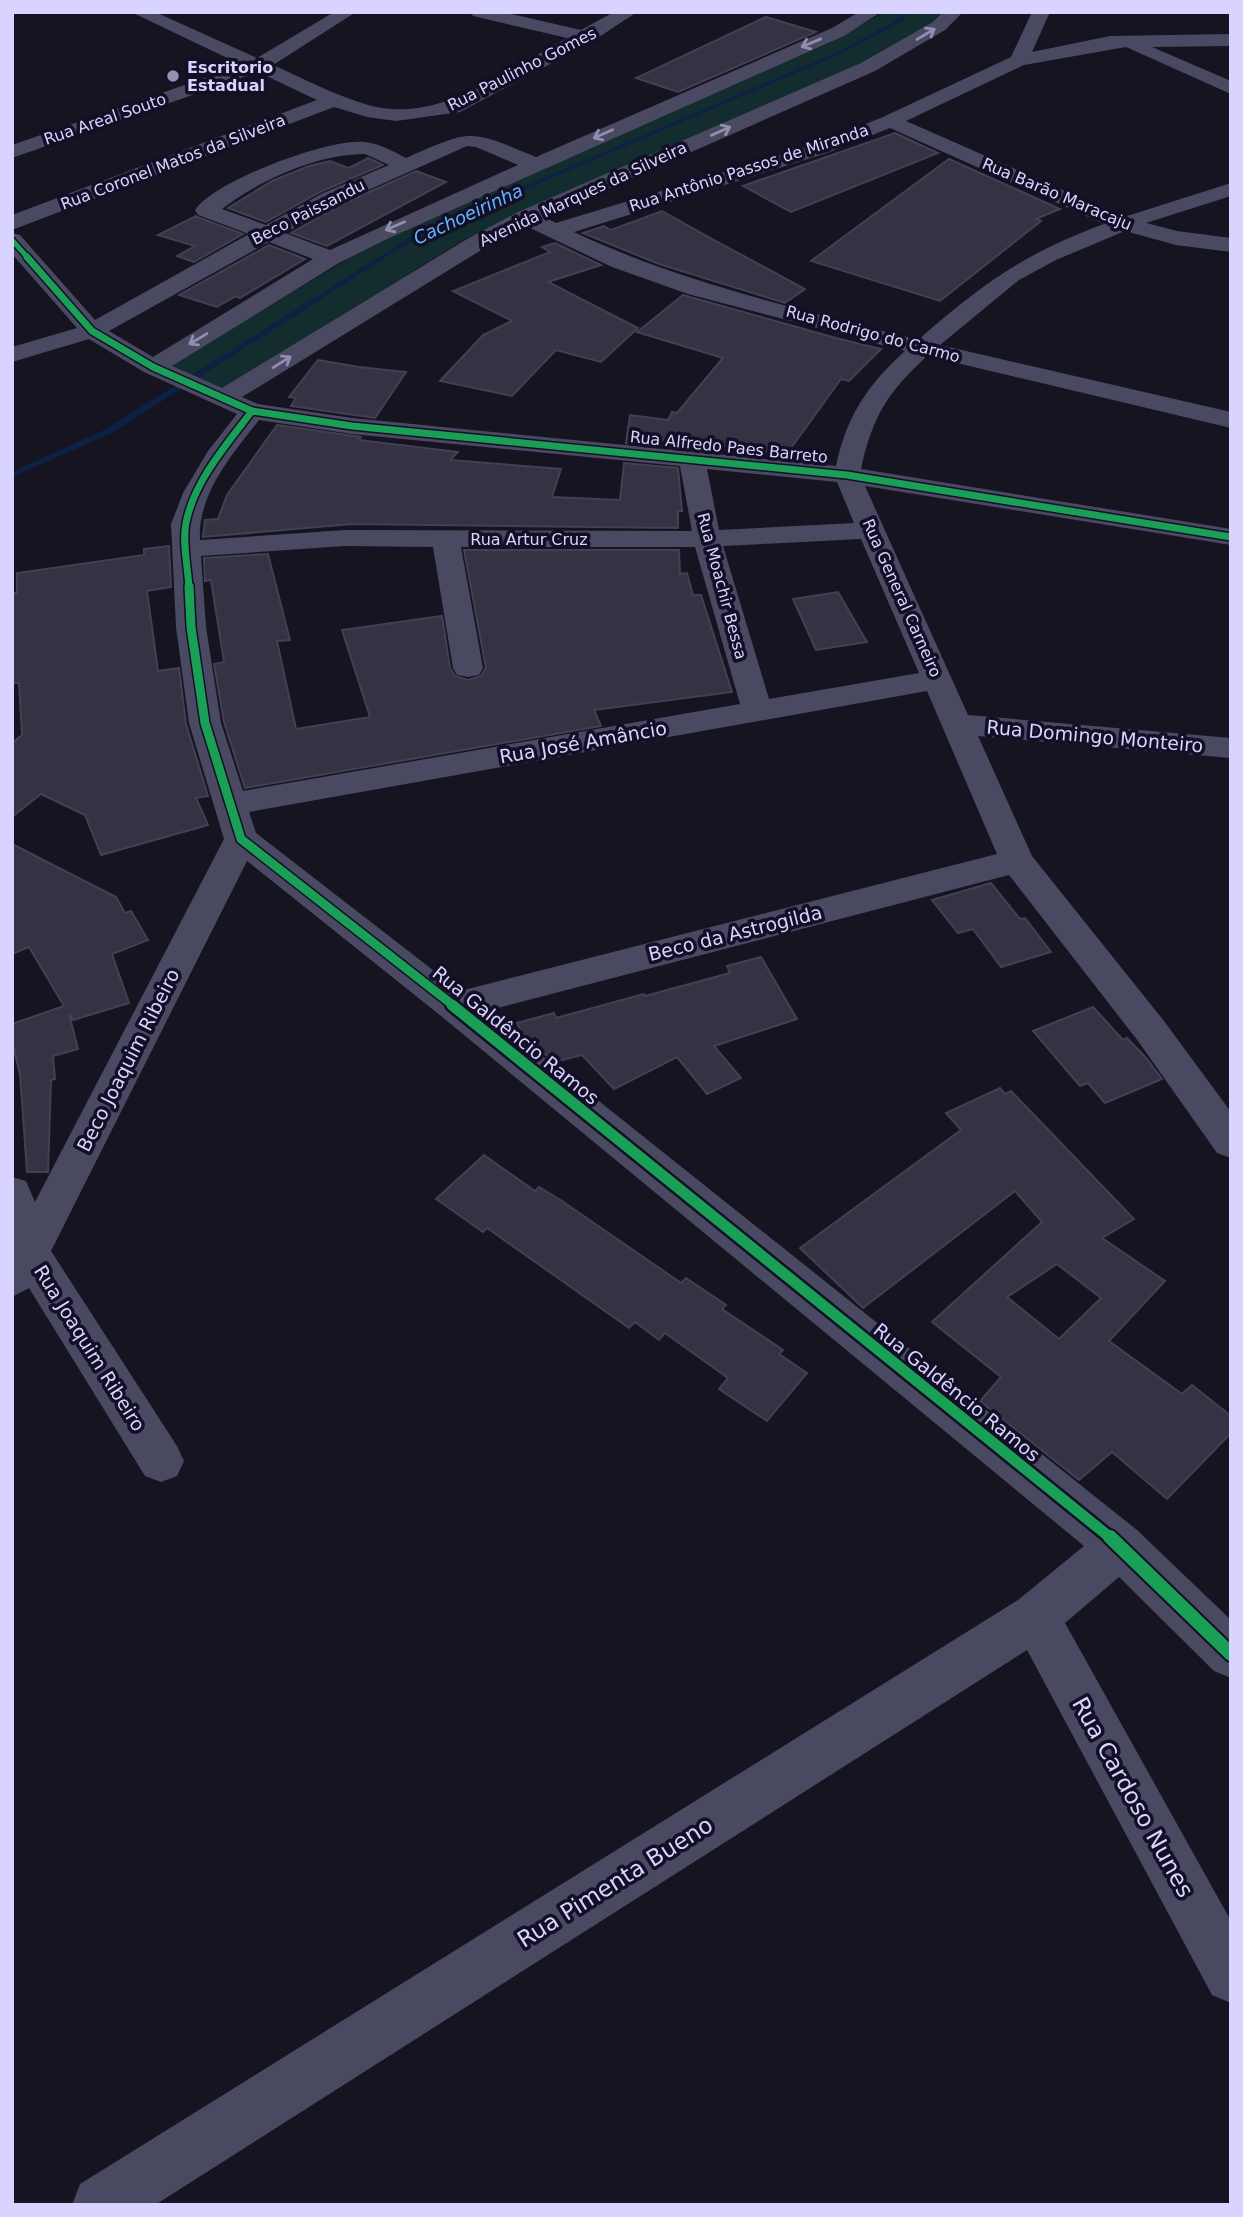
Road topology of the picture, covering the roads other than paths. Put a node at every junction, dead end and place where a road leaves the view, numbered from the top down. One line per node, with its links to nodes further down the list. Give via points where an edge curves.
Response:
1 (140, 12): 12 (street, Rua Paulinho Gomes)
2 (347, 12): 12 (street, Rua Areal Souto)
3 (479, 12): 9 (street)
4 (628, 12): 9 (street, Rua Paulinho Gomes)
5 (872, 12): 21 (street, one-way to 21, via 838,32)
6 (954, 12): 13 (street, Avenida Marques da Silveira, one-way to 6, via 939,26)
7 (1041, 12): 11 (street)
8 (1116, 35): 10 (street, Rua Antônio Passos de Miranda); 11 (street, Rua Antônio Passos de Miranda); 16 (street)
9 (586, 37): 18 (street, Rua Paulinho Gomes, via 453,108 396,115)
10 (1231, 40)
11 (1019, 60): 17 (street, Rua Antônio Passos de Miranda)
12 (258, 66): 18 (street, Rua Paulinho Gomes); 20 (street, Rua Areal Souto)
13 (868, 67): 14 (street); 24 (street, Avenida Marques da Silveira, one-way to 13)
14 (894, 75)
15 (920, 84): 17 (street)
16 (1231, 88)
17 (946, 92): 19 (street, Rua Antônio Passos de Miranda)
18 (334, 100): 25 (street, Rua Coronel Matos da Silveira)
19 (890, 121): 26 (street, Rua Barão Maracaju); 27 (street, Rua Antônio Passos de Miranda, via 820,149)
20 (12, 152)
21 (534, 164): 22 (street, Beco Paissandu, via 472,140); 31 (street, one-way to 31)
22 (404, 165): 28 (street, Beco Paissandu); 28 (street, via 363,148 327,153 263,178 206,210)
23 (1231, 189): 26 (street)
24 (526, 216): 27 (street, Rua Rodrigo do Carmo); 37 (street, Avenida Marques da Silveira, one-way to 24)
25 (12, 223)
26 (1123, 224): 30 (street, Rua Barão Maracaju, via 1176,238); 33 (street, via 1021,269 979,298)
27 (553, 231): 33 (street, Rua Rodrigo do Carmo, via 663,279)
28 (265, 234): 31 (street); 32 (street, Beco Paissandu)
29 (12, 240): 32 (street, Rua Alfredo Paes Barreto)
30 (1231, 245)
31 (331, 258): 36 (street, one-way to 36)
32 (92, 331): 34 (street, Rua Alfredo Paes Barreto); 35 (street, Beco Paissandu)
33 (922, 348): 39 (street, Rua Rodrigo do Carmo); 41 (street, via 882,385 865,409 853,438)
34 (119, 349): 35 (street); 36 (street, Rua Alfredo Paes Barreto)
35 (12, 357)
36 (160, 370): 37 (street, Rua Alfredo Paes Barreto)
37 (219, 396): 38 (street, Rua Alfredo Paes Barreto)
38 (252, 411): 40 (street, Rua Alfredo Paes Barreto, via 352,426); 46 (street, via 196,493 185,524)
39 (1231, 420)
40 (692, 460): 41 (street, Rua Alfredo Paes Barreto); 45 (street, Rua Moachir Bessa)
41 (847, 475): 42 (street, Rua General Carneiro); 43 (street, Rua Alfredo Paes Barreto)
42 (873, 530): 45 (street, Rua Artur Cruz); 48 (street, Rua General Carneiro)
43 (1231, 537)
44 (446, 539): 45 (street, Rua Artur Cruz); 46 (street, Rua Artur Cruz, via 345,538); 47 (street)
45 (707, 539): 49 (street, Rua Moachir Bessa)
46 (186, 549): 52 (street, via 205,723)
47 (468, 668)
48 (938, 679): 49 (street, Rua José Amâncio); 50 (street, Rua General Carneiro)
49 (757, 712): 52 (street, Rua José Amâncio)
50 (959, 724): 51 (street, Rua Domingo Monteiro); 53 (street, Rua General Carneiro)
51 (1231, 748)
52 (235, 822): 54 (street, Rua Galdêncio Ramos); 57 (street, Beco Joaquim Ribeiro)
53 (1017, 860): 54 (street, Beco da Astrogilda); 55 (street, Rua General Carneiro)
54 (454, 1006): 59 (street, Rua Galdêncio Ramos)
55 (1231, 1142)
56 (12, 1193): 57 (street, Rua Joaquim Ribeiro)
57 (21, 1266): 58 (street, Rua Joaquim Ribeiro)
58 (161, 1461)
59 (1120, 1546): 60 (street, Rua Pimenta Bueno); 61 (street, Rua Galdêncio Ramos)
60 (1035, 1618): 62 (street, Rua Cardoso Nunes); 63 (street, Rua Pimenta Bueno)
61 (1231, 1654)
62 (1231, 1976)
63 (101, 2205)

